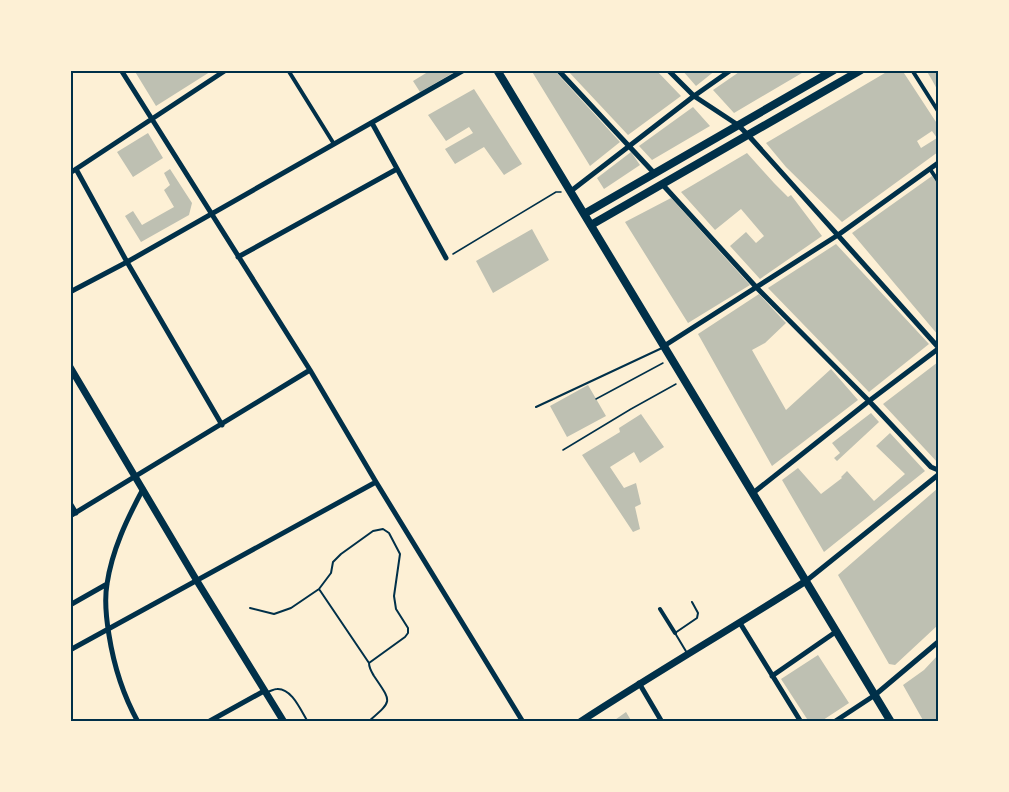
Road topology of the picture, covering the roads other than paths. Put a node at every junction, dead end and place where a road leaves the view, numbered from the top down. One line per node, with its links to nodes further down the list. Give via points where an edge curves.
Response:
1 (121, 70): 14 (street)
2 (226, 70): 14 (street)
3 (288, 70): 18 (street)
4 (464, 70): 15 (street)
5 (498, 70): 28 (main road)
6 (558, 70): 19 (street)
7 (668, 70): 12 (street)
8 (730, 70): 12 (street)
9 (834, 70): 16 (main road)
10 (861, 70): 17 (main road)
11 (912, 70): 13 (street)
12 (694, 96): 16 (street); 19 (street)
13 (939, 111)
14 (152, 119): 21 (street); 29 (street)
15 (372, 123): 18 (street); 22 (street)
16 (738, 125): 17 (street); 25 (main road)
17 (748, 135): 27 (main road); 32 (street)
18 (334, 144): 29 (street)
19 (630, 146): 25 (street); 28 (street)
20 (939, 163): 23 (street)
21 (76, 169): 24 (street); 35 (street)
22 (397, 169): 33 (street); 34 (street)
23 (930, 169): 26 (street); 32 (street)
24 (70, 173)
25 (655, 174): 30 (main road)
26 (939, 181)
27 (662, 184): 31 (main road); 36 (street)
28 (571, 191): 30 (main road)
29 (212, 213): 33 (street); 35 (street)
30 (584, 214): 31 (main road)
31 (591, 225): 38 (main road)
32 (838, 235): 36 (street); 39 (street)
33 (238, 257): 41 (street)
34 (446, 258)
35 (127, 262): 37 (street); 44 (street)
36 (757, 288): 38 (street); 42 (street)
37 (70, 292)
38 (664, 346): 43 (lane); 50 (main road)
39 (939, 348): 42 (street)
40 (70, 367): 47 (street)
41 (310, 370): 44 (street); 48 (street)
42 (869, 401): 45 (street, via 931,467); 50 (street)
43 (536, 407)
44 (222, 425): 47 (street)
45 (939, 470)
46 (939, 475): 54 (street)
47 (136, 477): 49 (street); 52 (street)
48 (376, 482): 53 (street); 78 (street)
49 (143, 489): 53 (street); 55 (street, via 118,541)
50 (753, 493): 54 (main road)
51 (70, 503): 52 (street)
52 (73, 514)
53 (197, 581): 62 (street); 71 (street)
54 (806, 581): 61 (street); 63 (main road)
55 (107, 584): 58 (street); 62 (street)
56 (319, 589): 59 (lane, via 291,608 274,614); 68 (lane); 68 (lane, via 340,554 373,531 389,532 400,554 396,609 408,633)
57 (693, 602): 64 (lane, via 697,618)
58 (70, 605)
59 (250, 608)
60 (660, 609): 64 (street)
61 (740, 623): 67 (street); 69 (street)
62 (108, 630): 66 (street); 73 (street, via 117,677)
63 (837, 631): 69 (street); 72 (main road)
64 (675, 633): 67 (lane)
65 (939, 642): 72 (street)
66 (70, 650)
67 (688, 654): 70 (street)
68 (369, 663): 77 (lane, via 387,702)
69 (772, 675): 81 (street)
70 (639, 683): 79 (street); 80 (street)
71 (265, 692): 74 (street); 75 (street); 76 (lane, via 284,690)
72 (875, 695): 82 (street); 83 (main road)
73 (138, 722)
74 (208, 722)
75 (284, 722)
76 (308, 722)
77 (368, 722)
78 (523, 722)
79 (580, 722)
80 (662, 722)
81 (801, 722)
82 (834, 722)
83 (891, 722)

